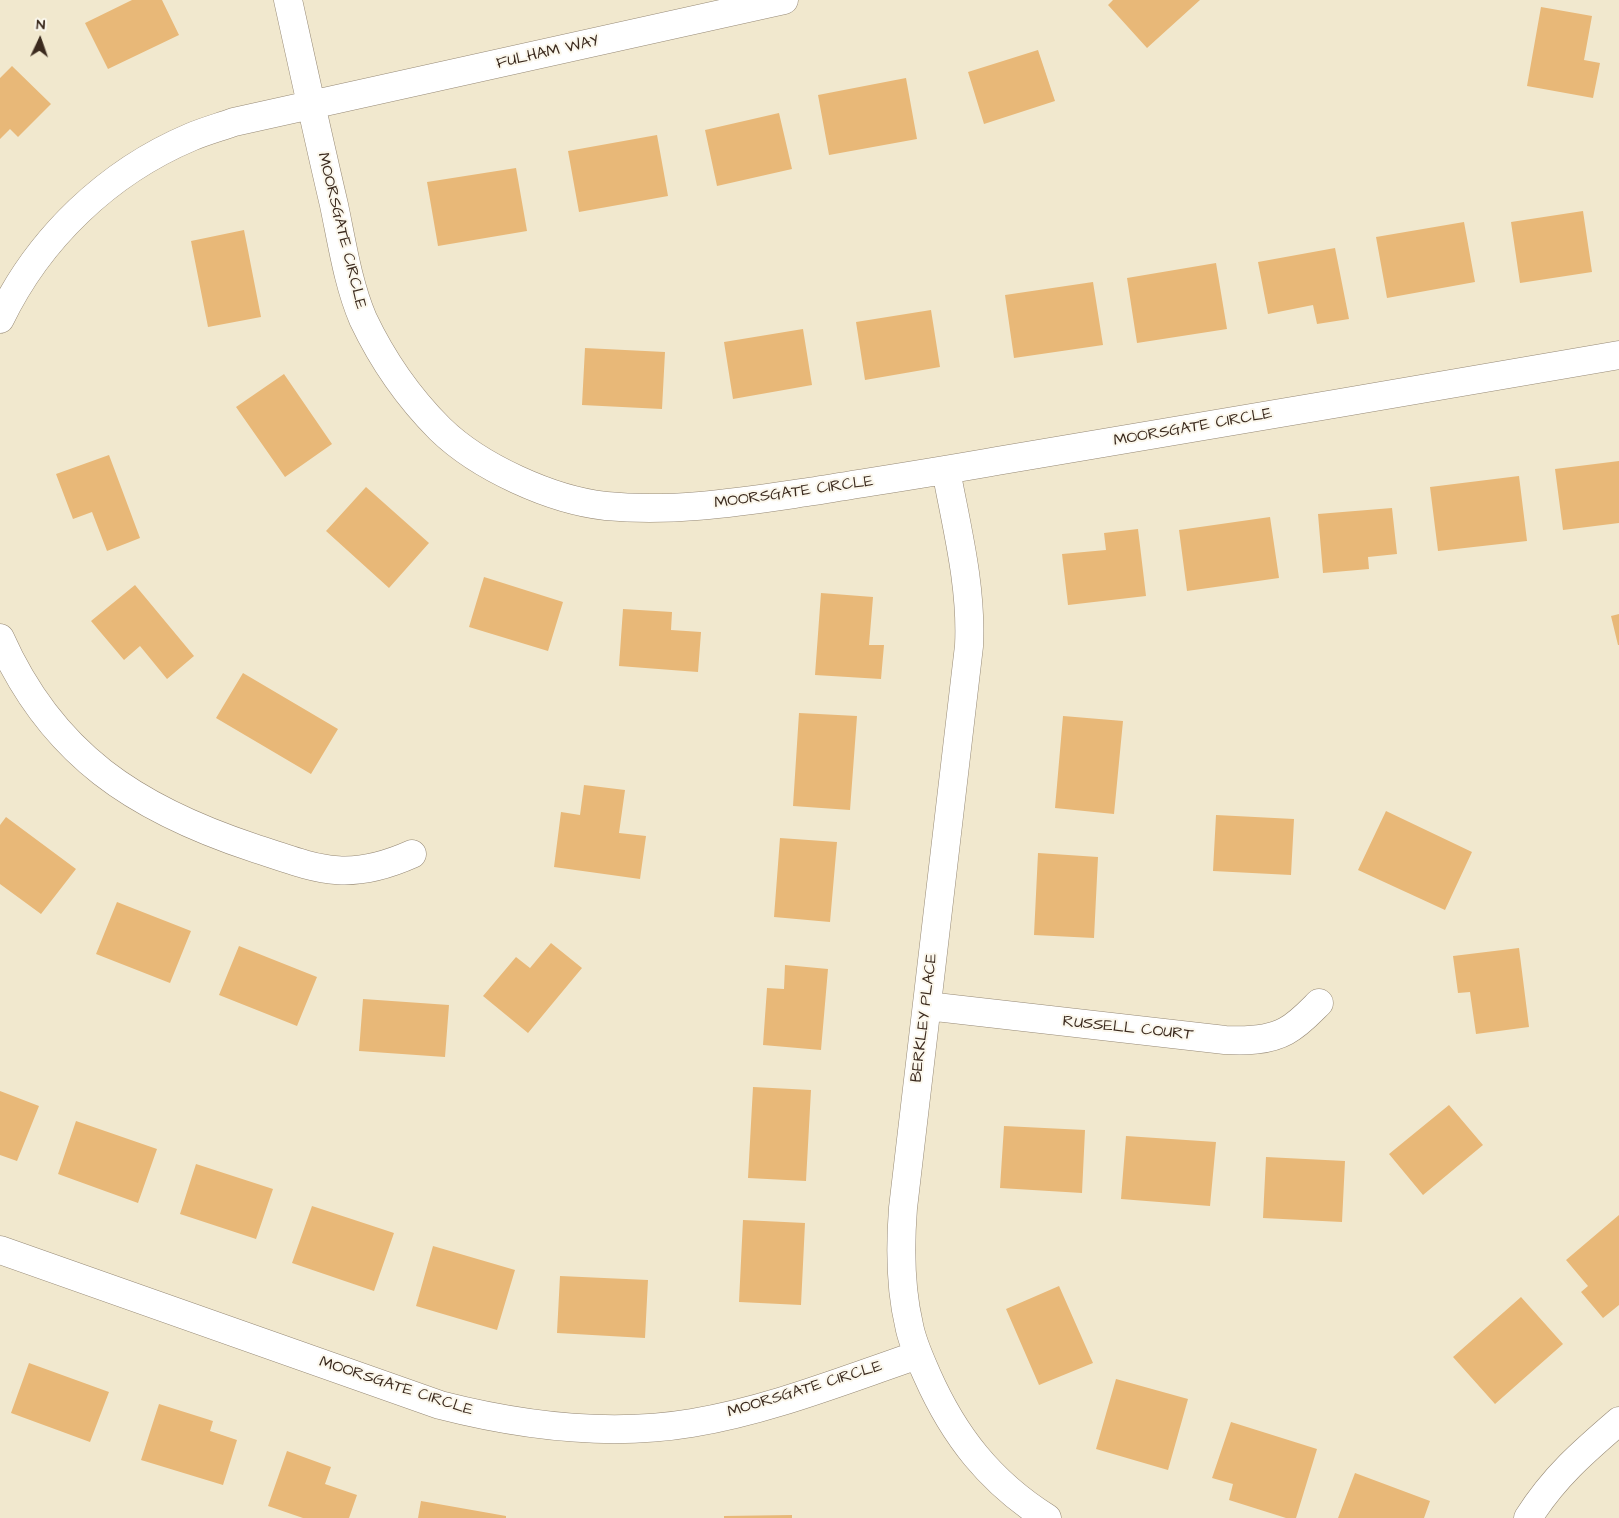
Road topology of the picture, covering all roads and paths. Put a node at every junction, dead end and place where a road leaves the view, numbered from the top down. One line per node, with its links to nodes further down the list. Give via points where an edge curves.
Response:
1 (288, 0): 3 (street, MOORSGATE CIRCLE)
2 (784, 0): 3 (street, FULHAM WAY)
3 (312, 106): 4 (street, FULHAM WAY, via 234,122 191,137 117,179 60,228 17,287); 6 (street, MOORSGATE CIRCLE, via 348,270 363,318 404,388 431,419 444,432 503,473 583,502 652,509 748,501)
4 (0, 319)
5 (1619, 355): 6 (street, MOORSGATE CIRCLE)
6 (946, 470): 10 (street, BERKLEY PLACE, via 965,569 970,621)
7 (0, 638): 8 (street, via 23,683 68,742 119,786 170,815 220,837 320,869 358,871 392,863)
8 (412, 854)
9 (1319, 1003): 10 (street, RUSSELL COURT, via 1286,1031 1245,1041)
10 (927, 1006): 12 (street, BERKLEY PLACE, via 900,1243 909,1326)
11 (0, 1250): 12 (street, MOORSGATE CIRCLE, via 440,1405 482,1416 544,1425 630,1428 693,1423 793,1398)
12 (918, 1355): 14 (street, BERKLEY PLACE, via 942,1405 976,1458 1023,1503)
13 (1619, 1421): 15 (street, via 1568,1466)
14 (1047, 1518)
15 (1528, 1518)

